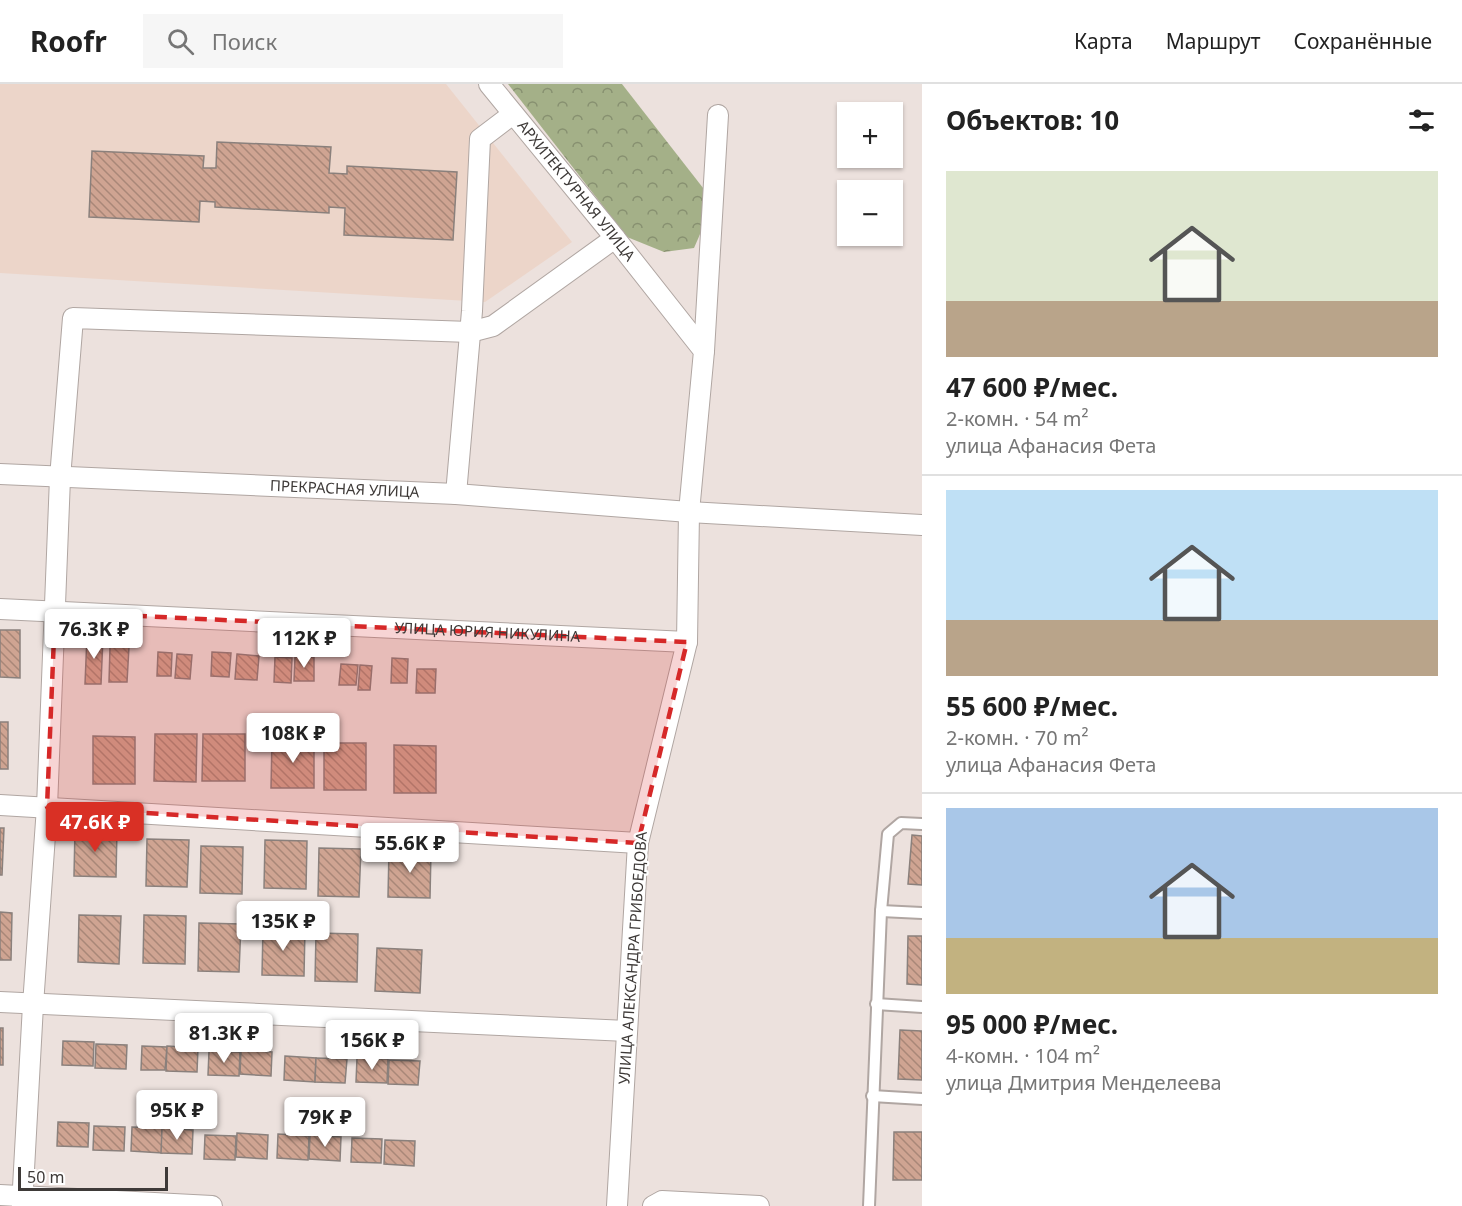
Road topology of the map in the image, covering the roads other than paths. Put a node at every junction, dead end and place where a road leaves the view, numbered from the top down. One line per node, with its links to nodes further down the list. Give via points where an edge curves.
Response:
1 (489, 84): 2 (street, АРХИТЕКТУРНАЯ УЛИЦА)
2 (513, 114): 4 (street, АРХИТЕКТУРНАЯ УЛИЦА); 5 (street, via 480,139)
3 (718, 115): 6 (street, УЛИЦА АЛЕКСАНДРА ГРИБОЕДОВА)
4 (615, 238): 5 (street, via 493,326); 6 (street, АРХИТЕКТУРНАЯ УЛИЦА)
5 (470, 332): 8 (street, via 73,318); 9 (street)
6 (704, 351): 10 (street, УЛИЦА АЛЕКСАНДРА ГРИБОЕДОВА)
7 (0, 474): 8 (street, ПРЕКРАСНАЯ УЛИЦА)
8 (60, 478): 9 (street, ПРЕКРАСНАЯ УЛИЦА); 13 (street)
9 (456, 494): 10 (street, ПРЕКРАСНАЯ УЛИЦА)
10 (689, 512): 11 (street, ПРЕКРАСНАЯ УЛИЦА); 14 (street, УЛИЦА АЛЕКСАНДРА ГРИБОЕДОВА)
11 (922, 525)
12 (0, 609): 13 (street, УЛИЦА ЮРИЯ НИКУЛИНА)
13 (55, 612): 14 (street, УЛИЦА ЮРИЯ НИКУЛИНА); 16 (street)
14 (687, 642): 18 (street, УЛИЦА АЛЕКСАНДРА ГРИБОЕДОВА)
15 (0, 805): 16 (street)
16 (47, 807): 18 (street); 23 (street)
17 (922, 824): 19 (lane, via 901,823 888,834)
18 (638, 843): 25 (street, УЛИЦА АЛЕКСАНДРА ГРИБОЕДОВА)
19 (881, 911): 20 (lane); 22 (lane)
20 (922, 913)
21 (0, 1002): 23 (street)
22 (876, 1004): 24 (lane); 26 (lane)
23 (33, 1005): 25 (street); 29 (street)
24 (922, 1007)
25 (627, 1031): 31 (street, УЛИЦА АЛЕКСАНДРА ГРИБОЕДОВА)
26 (872, 1096): 27 (lane); 34 (lane)
27 (922, 1099)
28 (0, 1195): 29 (street)
29 (23, 1201): 30 (street)
30 (212, 1206)
31 (617, 1206)
32 (653, 1206): 33 (street, via 662,1201)
33 (759, 1206)
34 (869, 1206)

